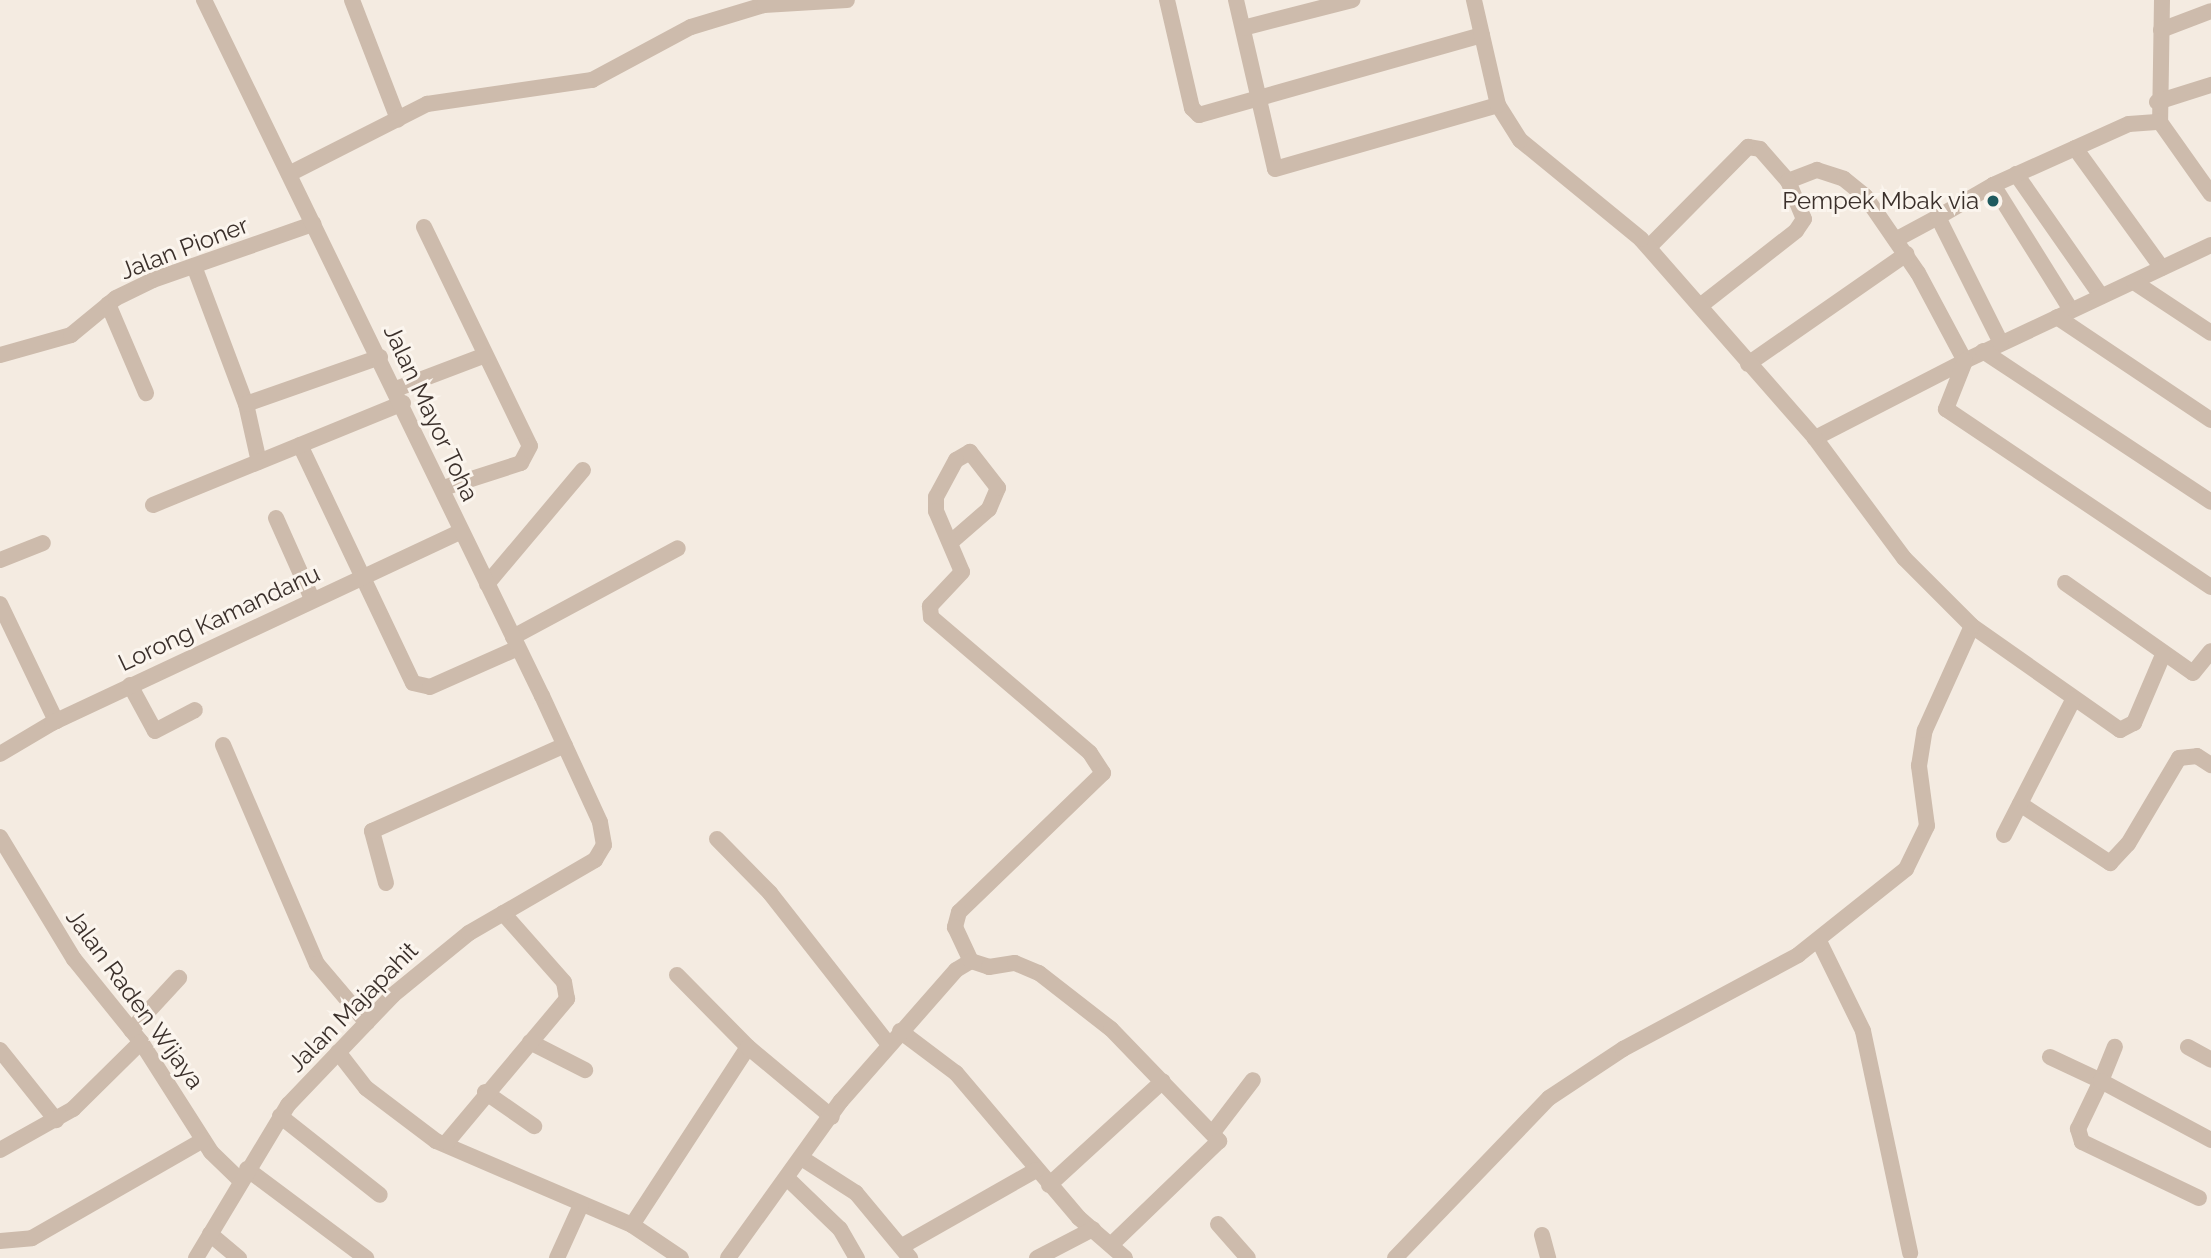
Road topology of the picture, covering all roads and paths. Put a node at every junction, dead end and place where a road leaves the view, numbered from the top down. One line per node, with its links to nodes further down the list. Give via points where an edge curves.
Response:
1 (204, 0): 20 (street, Jalan Mayor Toha)
2 (352, 0): 17 (street)
3 (847, 0): 17 (street, via 764,5 682,30 592,80 449,98)
4 (1167, 0): 14 (street, via 1194,113)
5 (1236, 0): 10 (street)
6 (1352, 0): 10 (street)
7 (1474, 0): 12 (street)
8 (2162, 0): 11 (street)
9 (2211, 11): 11 (street)
10 (1242, 28): 14 (street)
11 (2161, 30): 15 (street)
12 (1482, 35): 14 (street); 16 (street)
13 (2211, 85): 15 (street)
14 (1259, 99): 16 (street, via 1278,169)
15 (2157, 102): 18 (street)
16 (1498, 105): 30 (street, via 1520,140)
17 (398, 119): 20 (street)
18 (2160, 122): 19 (street, via 2129,124); 24 (street)
19 (2075, 148): 21 (street); 33 (street)
20 (289, 174): 26 (street, Jalan Mayor Toha)
21 (2016, 174): 23 (street); 35 (street)
22 (1788, 181): 28 (street, via 1816,170 1844,179); 30 (street, via 1760,149 1748,147); 37 (street, via 1804,219 1796,231)
23 (1993, 184): 25 (street); 38 (street)
24 (2211, 194)
25 (1938, 217): 28 (street); 40 (street)
26 (313, 225): 32 (street, Jalan Pioner); 44 (street, Jalan Mayor Toha)
27 (424, 227): 43 (street)
28 (1897, 239): 31 (street)
29 (2211, 245): 33 (street)
30 (1649, 247): 37 (street)
31 (1906, 254): 45 (street); 46 (street)
32 (194, 266): 36 (street, Jalan Pioner); 49 (street)
33 (2162, 268): 34 (street)
34 (2134, 282): 35 (street); 39 (street)
35 (2101, 296): 38 (street)
36 (108, 304): 42 (street, Jalan Pioner, via 71,335); 47 (street)
37 (1700, 306): 46 (street)
38 (2064, 314): 40 (street); 50 (street)
39 (2211, 333)
40 (2001, 343): 41 (street)
41 (1983, 351): 45 (street); 56 (street)
42 (0, 355)
43 (483, 356): 48 (street); 55 (street, via 516,411 529,453 521,463)
44 (380, 357): 48 (street, Jalan Mayor Toha); 49 (street)
45 (1965, 361): 51 (street); 67 (street, via 1947,413)
46 (1748, 364): 51 (street)
47 (146, 393)
48 (399, 396): 52 (street); 55 (street, Jalan Mayor Toha)
49 (247, 404): 53 (street)
50 (2211, 420)
51 (1815, 438): 70 (street, via 1904,558)
52 (300, 445): 53 (street); 64 (street)
53 (259, 461): 57 (street)
54 (583, 470): 66 (street)
55 (443, 488): 59 (street, Jalan Mayor Toha)
56 (2211, 502)
57 (153, 505)
58 (276, 518): 68 (street)
59 (461, 531): 64 (street, Lorong Kamandanu); 66 (street, Jalan Mayor Toha)
60 (951, 542): 60 (street, via 936,497 956,460 971,452 998,488 989,509); 90 (street, via 962,572 930,606 931,617 1090,753 1103,773 960,912 954,927)
61 (43, 543): 63 (street)
62 (678, 548): 71 (street)
63 (0, 559)
64 (360, 576): 68 (street, Lorong Kamandanu); 71 (street, via 408,676 420,687)
65 (2065, 583): 73 (street)
66 (487, 584): 71 (street, Jalan Mayor Toha)
67 (2211, 587)
68 (312, 599): 74 (street, Lorong Kamandanu)
69 (2, 610): 77 (street)
70 (1972, 626): 75 (street); 89 (street, via 1925,730 1919,766 1927,826 1919,850 1883,892)
71 (515, 642): 79 (street, Jalan Mayor Toha)
72 (2211, 651): 73 (street, via 2193,673)
73 (2163, 655): 75 (street, via 2128,729 2120,730)
74 (131, 685): 76 (street, via 155,731); 77 (street, Lorong Kamandanu)
75 (2073, 701): 82 (street)
76 (195, 710)
77 (56, 721): 80 (street, Lorong Kamandanu)
78 (223, 745): 93 (street, via 317,964)
79 (565, 746): 86 (street, Jalan Mayor Toha, via 600,822); 87 (street, via 372,831)
80 (0, 754)
81 (2211, 765): 82 (street, via 2197,756 2179,758 2128,844 2110,863)
82 (2020, 804): 83 (street)
83 (2004, 835)
84 (0, 837): 95 (street, Jalan Raden Wijaya, via 74,959)
85 (717, 839): 97 (street, via 770,894)
86 (603, 851): 88 (street, Jalan Majapahit)
87 (386, 883)
88 (503, 913): 93 (street, Jalan Majapahit, via 434,957); 96 (street, via 567,987 565,1003)
89 (1819, 941): 135 (street, via 1863,1031); 146 (street, via 1623,1049 1549,1098)
90 (971, 961): 94 (street); 107 (street, via 989,967 1015,963 1039,973 1111,1028)
91 (677, 975): 98 (street)
92 (179, 978): 95 (street)
93 (367, 1023): 102 (street, Jalan Majapahit)
94 (900, 1031): 97 (street); 120 (street, via 956,1073)
95 (136, 1036): 112 (street); 115 (street, Jalan Raden Wijaya)
96 (530, 1042): 105 (street); 109 (street)
97 (889, 1045): 111 (street)
98 (748, 1047): 111 (street); 128 (street)
99 (2115, 1047): 108 (street)
100 (2188, 1047): 104 (street)
101 (0, 1050): 112 (street)
102 (338, 1052): 110 (street, Jalan Majapahit); 117 (street, via 366,1088 428,1136)
103 (2050, 1057): 108 (street)
104 (2211, 1060)
105 (584, 1070)
106 (1253, 1080): 114 (street)
107 (1163, 1081): 114 (street); 123 (street)
108 (2101, 1082): 116 (street); 125 (street, via 2078,1129 2082,1142)
109 (485, 1092): 113 (street); 117 (street)
110 (281, 1116): 121 (street, Jalan Majapahit); 124 (street)
111 (832, 1117): 119 (street)
112 (56, 1120): 118 (street)
113 (534, 1126)
114 (1214, 1130): 133 (street, via 1217,1149)
115 (203, 1140): 121 (street, Jalan Raden Wijaya); 132 (street, via 32,1238)
116 (2211, 1140)
117 (447, 1142): 126 (street)
118 (0, 1150)
119 (803, 1159): 122 (street); 134 (street, via 846,1184)
120 (1036, 1170): 123 (street); 134 (street)
121 (244, 1175): 130 (street, Jalan Majapahit); 138 (street, Jalan Raden Wijaya)
122 (788, 1179): 141 (street); 142 (street, via 840,1229)
123 (1049, 1185): 129 (street)
124 (380, 1195)
125 (2199, 1198)
126 (581, 1205): 128 (street); 139 (street)
127 (1218, 1224): 145 (street)
128 (632, 1225): 140 (street)
129 (1093, 1229): 133 (street); 143 (street)
130 (210, 1234): 136 (street, Jalan Majapahit); 137 (street)
131 (1542, 1235): 147 (street)
132 (0, 1241)
133 (1112, 1244): 144 (street)
134 (907, 1251)
135 (1910, 1253)
136 (196, 1258)
137 (239, 1258)
138 (366, 1258)
139 (557, 1258)
140 (681, 1258)
141 (728, 1258)
142 (857, 1258)
143 (1037, 1258)
144 (1125, 1258)
145 (1248, 1258)
146 (1395, 1258)
147 (1548, 1258)

